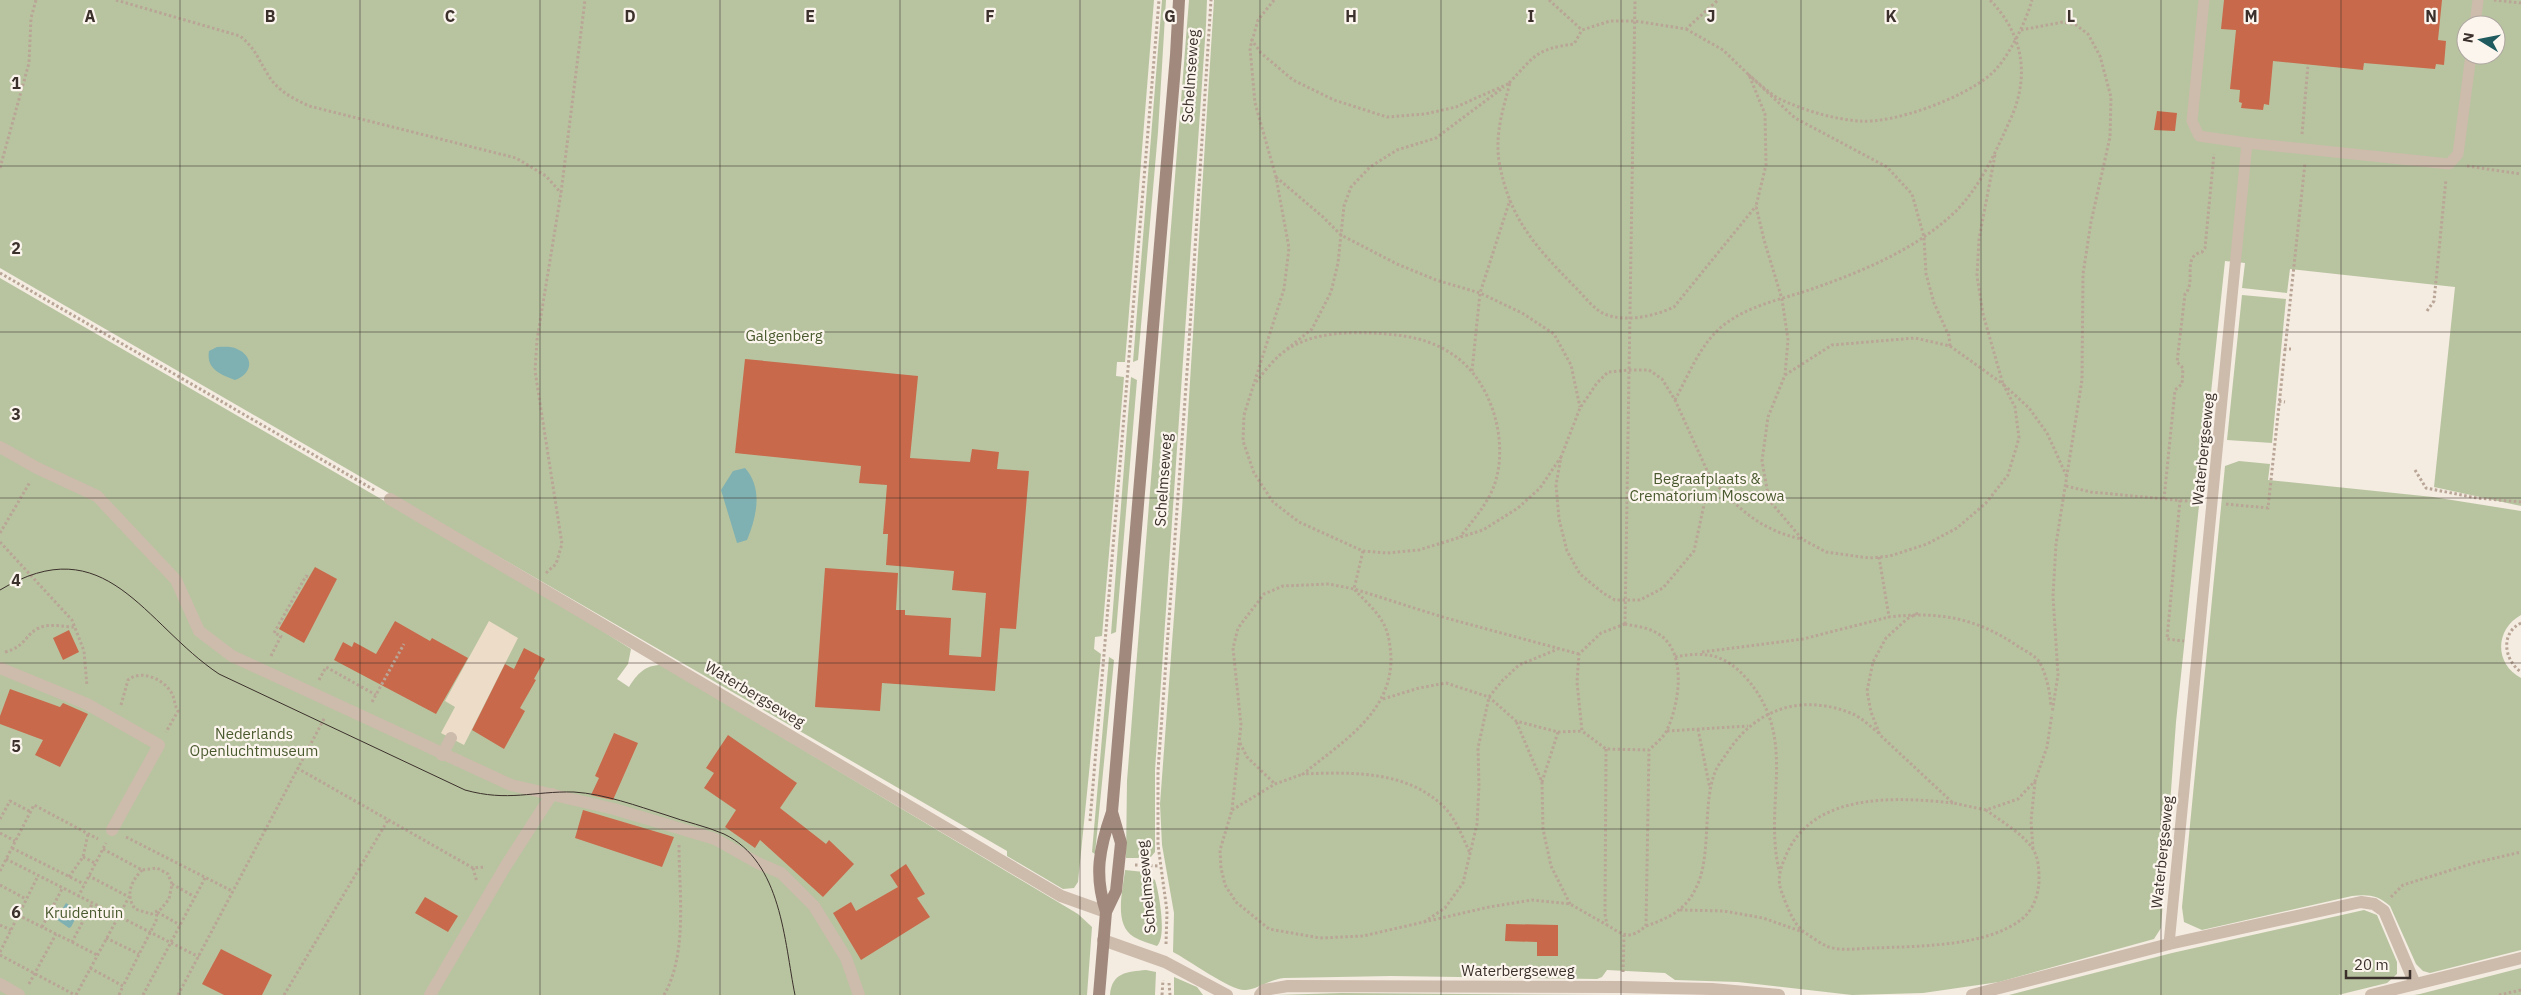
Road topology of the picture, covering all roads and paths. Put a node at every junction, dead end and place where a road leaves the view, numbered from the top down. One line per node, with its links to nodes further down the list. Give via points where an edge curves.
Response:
1 (36, 0): 33 (path, via 31,18 29,63)
2 (116, 0): 36 (path, via 240,36 254,47 275,85 309,106 516,158 546,176)
3 (586, 0): 36 (path)
4 (1158, 0): 135 (path)
5 (1179, 0): 130 (main road, Schelmseweg)
6 (1211, 0): 193 (path, Schelmseweg, via 1158,771 1159,866 1167,911)
7 (1274, 0): 22 (path, via 1258,20)
8 (1549, 0): 20 (path)
9 (1635, 0): 18 (path)
10 (1718, 0): 19 (path)
11 (1990, 0): 23 (path, via 2005,16)
12 (2032, 0): 21 (path)
13 (2204, 0): 28 (lane, via 2192,121 2199,136)
14 (2478, 0): 17 (lane)
15 (2493, 0): 16 (path)
16 (2521, 3)
17 (2476, 15)
18 (1635, 21): 19 (path); 20 (path, via 1610,21); 45 (path)
19 (1686, 29): 26 (path, via 1723,50)
20 (1582, 30): 27 (path, via 1574,44 1550,47 1533,57)
21 (2021, 30): 23 (path); 64 (path, via 2063,22 2076,25 2088,34 2100,56 2111,97 2110,137 2083,274 2082,380)
22 (1251, 38): 27 (path, via 1261,53 1293,80 1334,100 1387,118 1456,107); 35 (path, via 1255,102)
23 (2016, 40): 26 (path, via 1990,75 1946,100 1901,116 1861,121 1831,117 1781,100); 31 (path, via 2021,58 2021,86 2013,114)
24 (2308, 65): 30 (path)
25 (2470, 65): 32 (lane, via 2458,154)
26 (1749, 75): 38 (path, via 1765,114 1766,165); 40 (path, via 1795,118 1888,167 1912,194)
27 (1510, 83): 37 (path, via 1498,129 1499,159); 39 (path, via 1436,138 1397,150 1370,167 1351,188 1344,206)
28 (2215, 139): 29 (lane); 67 (path, via 2204,248 2191,258 2191,282 2185,294 2177,362 2183,368 2182,384 2175,390)
29 (2247, 143): 30 (lane); 70 (lane, Waterbergseweg)
30 (2303, 150): 32 (lane); 48 (path)
31 (1996, 151): 40 (path, via 1982,178 1955,212); 54 (path, via 1979,239 1977,276 1983,314)
32 (2450, 164): 34 (path); 44 (path, via 2434,300)
33 (0, 168)
34 (2521, 174)
35 (1276, 177): 39 (path, via 1324,217); 53 (path, via 1289,248 1284,289)
36 (561, 193): 78 (path, via 535,371 562,544 556,564)
37 (1510, 200): 42 (path); 45 (path, via 1520,224 1549,262 1595,307 1607,315)
38 (1756, 206): 43 (path); 45 (path, via 1674,307 1657,314)
39 (1341, 236): 42 (path, via 1436,280); 47 (path, via 1331,292 1312,329)
40 (1924, 237): 43 (path, via 1895,255 1848,276); 46 (path, via 1926,274)
41 (0, 273): 66 (path)
42 (1480, 294): 51 (path); 58 (path, via 1522,313 1554,334 1571,365)
43 (1782, 299): 52 (path, via 1788,340); 55 (path, via 1745,311 1707,341)
44 (2428, 311)
45 (1630, 317): 50 (path)
46 (1950, 346): 52 (path, via 1915,338 1832,345); 54 (path)
47 (1287, 349): 51 (path, via 1314,338 1353,332 1398,334 1425,341 1453,354); 53 (path)
48 (2284, 349): 49 (path); 56 (path)
49 (2291, 350)
50 (1629, 370): 55 (path, via 1649,370 1662,379); 58 (path, via 1608,372); 80 (path)
51 (1472, 371): 72 (path, via 1490,401 1500,456 1495,483 1484,507)
52 (1785, 375): 73 (path, via 1768,417 1762,461 1769,500)
53 (1254, 383): 75 (path, via 1244,415 1243,441 1258,480 1273,502 1299,522)
54 (2003, 384): 64 (path, via 2029,408 2047,434); 76 (path, via 2015,407 2019,438 2008,475 1986,503 1957,528 1927,544)
55 (1675, 400): 63 (path)
56 (2279, 401): 57 (path); 70 (path, via 2268,508)
57 (2285, 402)
58 (1580, 408): 60 (path)
59 (0, 447): 61 (street)
60 (1561, 457): 72 (path, via 1540,488 1518,508 1483,530); 80 (path, via 1556,485 1559,519 1567,551 1580,574 1603,593 1616,600)
61 (37, 468): 71 (path); 94 (street, via 96,496 176,580 199,631 219,648)
62 (2415, 470): 69 (path, via 2426,488)
63 (1710, 477): 73 (path, via 1756,522 1784,536); 80 (path, via 1694,551 1663,588 1640,600)
64 (2068, 478): 65 (path)
65 (2066, 486): 67 (path, via 2090,492); 102 (path, via 2056,544 2052,596 2058,675)
66 (390, 499): 78 (street, Waterbergseweg)
67 (2164, 499): 68 (path)
68 (2180, 500): 70 (path); 86 (path, via 2167,639)
69 (2521, 502)
70 (2214, 503): 86 (lane, Waterbergseweg)
71 (0, 533)
72 (1460, 538): 75 (path, via 1418,550)
73 (1802, 539): 76 (path, via 1826,552)
74 (0, 542): 85 (path)
75 (1363, 551): 79 (path)
76 (1879, 557): 82 (path)
77 (310, 578): 94 (path, via 306,576 274,633 281,636)
78 (534, 584): 169 (street, Waterbergseweg, via 1061,896)
79 (1354, 590): 88 (path); 99 (path, via 1382,621 1390,641 1391,668); 114 (path, via 1329,584 1283,586 1264,594 1247,612 1238,628 1233,648)
80 (1625, 600): 84 (path)
81 (1918, 614): 82 (path); 102 (path, via 1957,618 1996,631 2040,661 2050,692); 112 (path, via 1886,638 1872,662 1867,691)
82 (1889, 617): 89 (path, via 1803,639)
83 (2521, 623): 95 (path, via 2510,632 2506,643 2511,664)
84 (1625, 624): 91 (path, via 1601,633); 92 (path, via 1656,632 1674,650)
85 (75, 627): 90 (path, via 38,628 18,648); 101 (path, via 84,651)
86 (2200, 642): 187 (lane, Waterbergseweg)
87 (404, 644): 97 (path)
88 (1559, 649): 91 (path); 98 (path, via 1519,665)
89 (1699, 652): 92 (path); 103 (path, via 1717,657 1739,670 1754,687)
90 (0, 654)
91 (1579, 654): 109 (path, via 1576,682)
92 (1675, 657): 110 (path, via 1678,694)
93 (0, 668): 101 (street)
94 (263, 671): 96 (street)
95 (2521, 672)
96 (312, 694): 97 (path, via 326,667); 100 (street)
97 (376, 695): 104 (path)
98 (1489, 697): 99 (path, via 1446,683); 106 (path); 143 (path, via 1478,748 1480,786 1477,824)
99 (1383, 699): 120 (path, via 1373,714)
100 (332, 703): 104 (street); 119 (path)
101 (87, 704): 105 (street)
102 (2052, 713): 121 (path, via 2047,747)
103 (1769, 714): 107 (path); 112 (path, via 1788,706 1811,704 1835,708 1855,714); 150 (path, via 1777,746 1774,850)
104 (364, 717): 118 (street)
105 (118, 720): 115 (street); 115 (path, via 128,680 144,674 154,679 170,690 178,711)
106 (1516, 721): 111 (path); 122 (path)
107 (1748, 726): 108 (path); 124 (path, via 1715,771)
108 (1698, 729): 110 (path); 124 (path)
109 (1582, 731): 111 (path); 116 (path)
110 (1667, 731): 117 (path)
111 (1558, 732): 122 (path)
112 (1880, 735): 126 (path)
113 (451, 738): 118 (street)
114 (1240, 742): 123 (path, via 1247,757); 127 (path)
115 (159, 745): 134 (street)
116 (1606, 749): 117 (path); 175 (path)
117 (1649, 750): 176 (path)
118 (442, 755): 125 (street, via 511,785)
119 (297, 768): 132 (path); 159 (path)
120 (1303, 774): 123 (path); 143 (path, via 1351,772 1392,778 1419,790 1445,808 1459,827)
121 (2035, 781): 128 (path, via 2018,799); 141 (path)
122 (1542, 782): 165 (path, via 1543,829 1551,866)
123 (1275, 784): 127 (path)
124 (1710, 789): 167 (path, via 1705,853 1696,888)
125 (552, 794): 133 (street); 147 (street)
126 (1953, 803): 128 (path); 150 (path, via 1883,799 1855,803 1826,814 1804,828)
127 (1232, 810): 172 (path, via 1220,850 1225,885 1236,902 1269,929 1320,938 1363,936)
128 (1986, 810): 141 (path)
129 (31, 812): 131 (path, via 10,801); 137 (path, via 34,805); 138 (path)
130 (1112, 812): 169 (main road, Schelmseweg, via 1102,840 1098,888); 169 (main road, Schelmseweg, via 1121,843 1116,891)
131 (0, 819)
132 (388, 820): 147 (path, via 473,868); 206 (path)
133 (682, 828): 208 (path, via 679,937 672,976); 209 (street, via 716,839 781,873 814,906 846,958)
134 (112, 830): 154 (path)
135 (1089, 831)
136 (0, 833): 138 (path)
137 (88, 834): 140 (path, via 106,843); 144 (path)
138 (15, 841): 139 (path)
139 (12, 848): 145 (path); 152 (path)
140 (103, 849): 146 (path); 148 (path)
141 (2033, 849): 179 (path, via 2039,869 2038,892 2032,907 2022,919 1995,932 1959,942 1843,949 1827,946)
142 (2521, 852): 166 (path, via 2403,885)
143 (1470, 853): 172 (path, via 1463,883 1445,908)
144 (83, 857): 146 (path); 152 (path)
145 (6, 859): 149 (path); 151 (path)
146 (96, 863): 153 (path)
147 (506, 867): 207 (street)
148 (142, 870): 156 (path, via 163,870); 161 (path, via 133,882)
149 (0, 871)
150 (1779, 871): 179 (path, via 1780,888 1788,909)
151 (38, 876): 158 (path); 163 (path)
152 (69, 876): 155 (path)
153 (88, 876): 155 (path); 161 (path)
154 (206, 878): 159 (path); 162 (path)
155 (84, 884): 160 (path)
156 (172, 884): 162 (path); 168 (path, via 169,899)
157 (0, 885): 163 (path)
158 (62, 889): 160 (path); 177 (path)
159 (232, 891): 191 (path)
160 (78, 897): 164 (path)
161 (129, 897): 168 (path, via 135,909 151,914); 171 (path)
162 (195, 897): 174 (path)
163 (26, 899): 170 (path)
164 (92, 904): 171 (path); 185 (path)
165 (1570, 904): 172 (path, via 1532,900); 175 (path)
166 (2380, 907): 187 (street, via 2369,903 2353,904); 197 (street, via 2387,916)
167 (1680, 910): 176 (path); 179 (path, via 1724,911 1763,918)
168 (157, 912): 174 (path); 180 (path)
169 (1106, 912): 184 (main road, Schelmseweg)
170 (18, 915): 177 (path); 178 (path)
171 (117, 916): 180 (path); 183 (path)
172 (1421, 923)
173 (0, 925): 178 (path)
174 (180, 925): 186 (path)
175 (1607, 925): 182 (path)
176 (1646, 926): 182 (path, via 1636,934)
177 (42, 927): 181 (path)
178 (11, 930): 188 (path)
179 (1803, 932)
180 (150, 933): 186 (path); 189 (path)
181 (56, 934): 185 (path); 195 (path)
182 (1624, 935): 199 (path)
183 (106, 938): 189 (path); 190 (path)
184 (1103, 940): 193 (street); 210 (main road, Schelmseweg)
185 (72, 942): 190 (path)
186 (171, 943): 191 (path); 204 (path)
187 (2169, 944): 214 (street)
188 (0, 954): 195 (path)
189 (139, 954): 198 (path)
190 (97, 955): 194 (path)
191 (199, 957): 205 (path)
192 (2521, 958): 197 (street)
193 (1165, 962): 211 (street)
194 (90, 968): 198 (path); 202 (path)
195 (35, 974): 201 (path); 202 (path)
196 (0, 984): 201 (street)
197 (2415, 984): 215 (street)
198 (123, 986): 203 (path)
199 (1622, 987): 212 (street, Waterbergseweg, via 1288,986 1264,990); 213 (street, Waterbergseweg, via 1712,989)
200 (2521, 990): 216 (path)
201 (24, 991)
202 (76, 995)
203 (119, 995)
204 (143, 995)
205 (178, 995)
206 (284, 995)
207 (430, 995)
208 (664, 995)
209 (859, 995)
210 (1099, 995)
211 (1225, 995)
212 (1260, 995)
213 (1778, 995)
214 (1972, 995)
215 (2371, 995)
216 (2499, 995)

